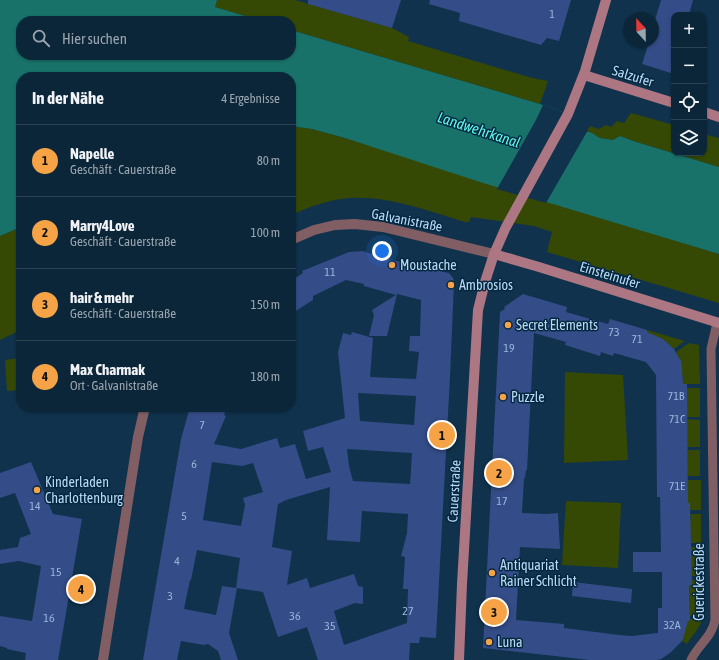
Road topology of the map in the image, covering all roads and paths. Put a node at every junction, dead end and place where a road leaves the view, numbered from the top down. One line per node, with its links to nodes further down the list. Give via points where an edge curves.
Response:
1 (606, 0): 2 (street, Cauerstraße)
2 (584, 75): 3 (street, Salzufer); 7 (street, Cauerstraße, via 568,114 506,227)
3 (671, 102)
4 (707, 113): 5 (street)
5 (719, 117)
6 (296, 238): 7 (street, Galvanistraße, via 335,225 355,224 383,227)
7 (494, 254): 8 (street, Einsteinufer); 12 (street, Cauerstraße, via 478,310)
8 (718, 323): 10 (lane, Einsteinufer, via 711,349)
9 (144, 412): 11 (street)
10 (713, 497): 13 (lane, Guerickestraße, via 715,620 711,634)
11 (103, 660)
12 (459, 660)
13 (691, 660)

